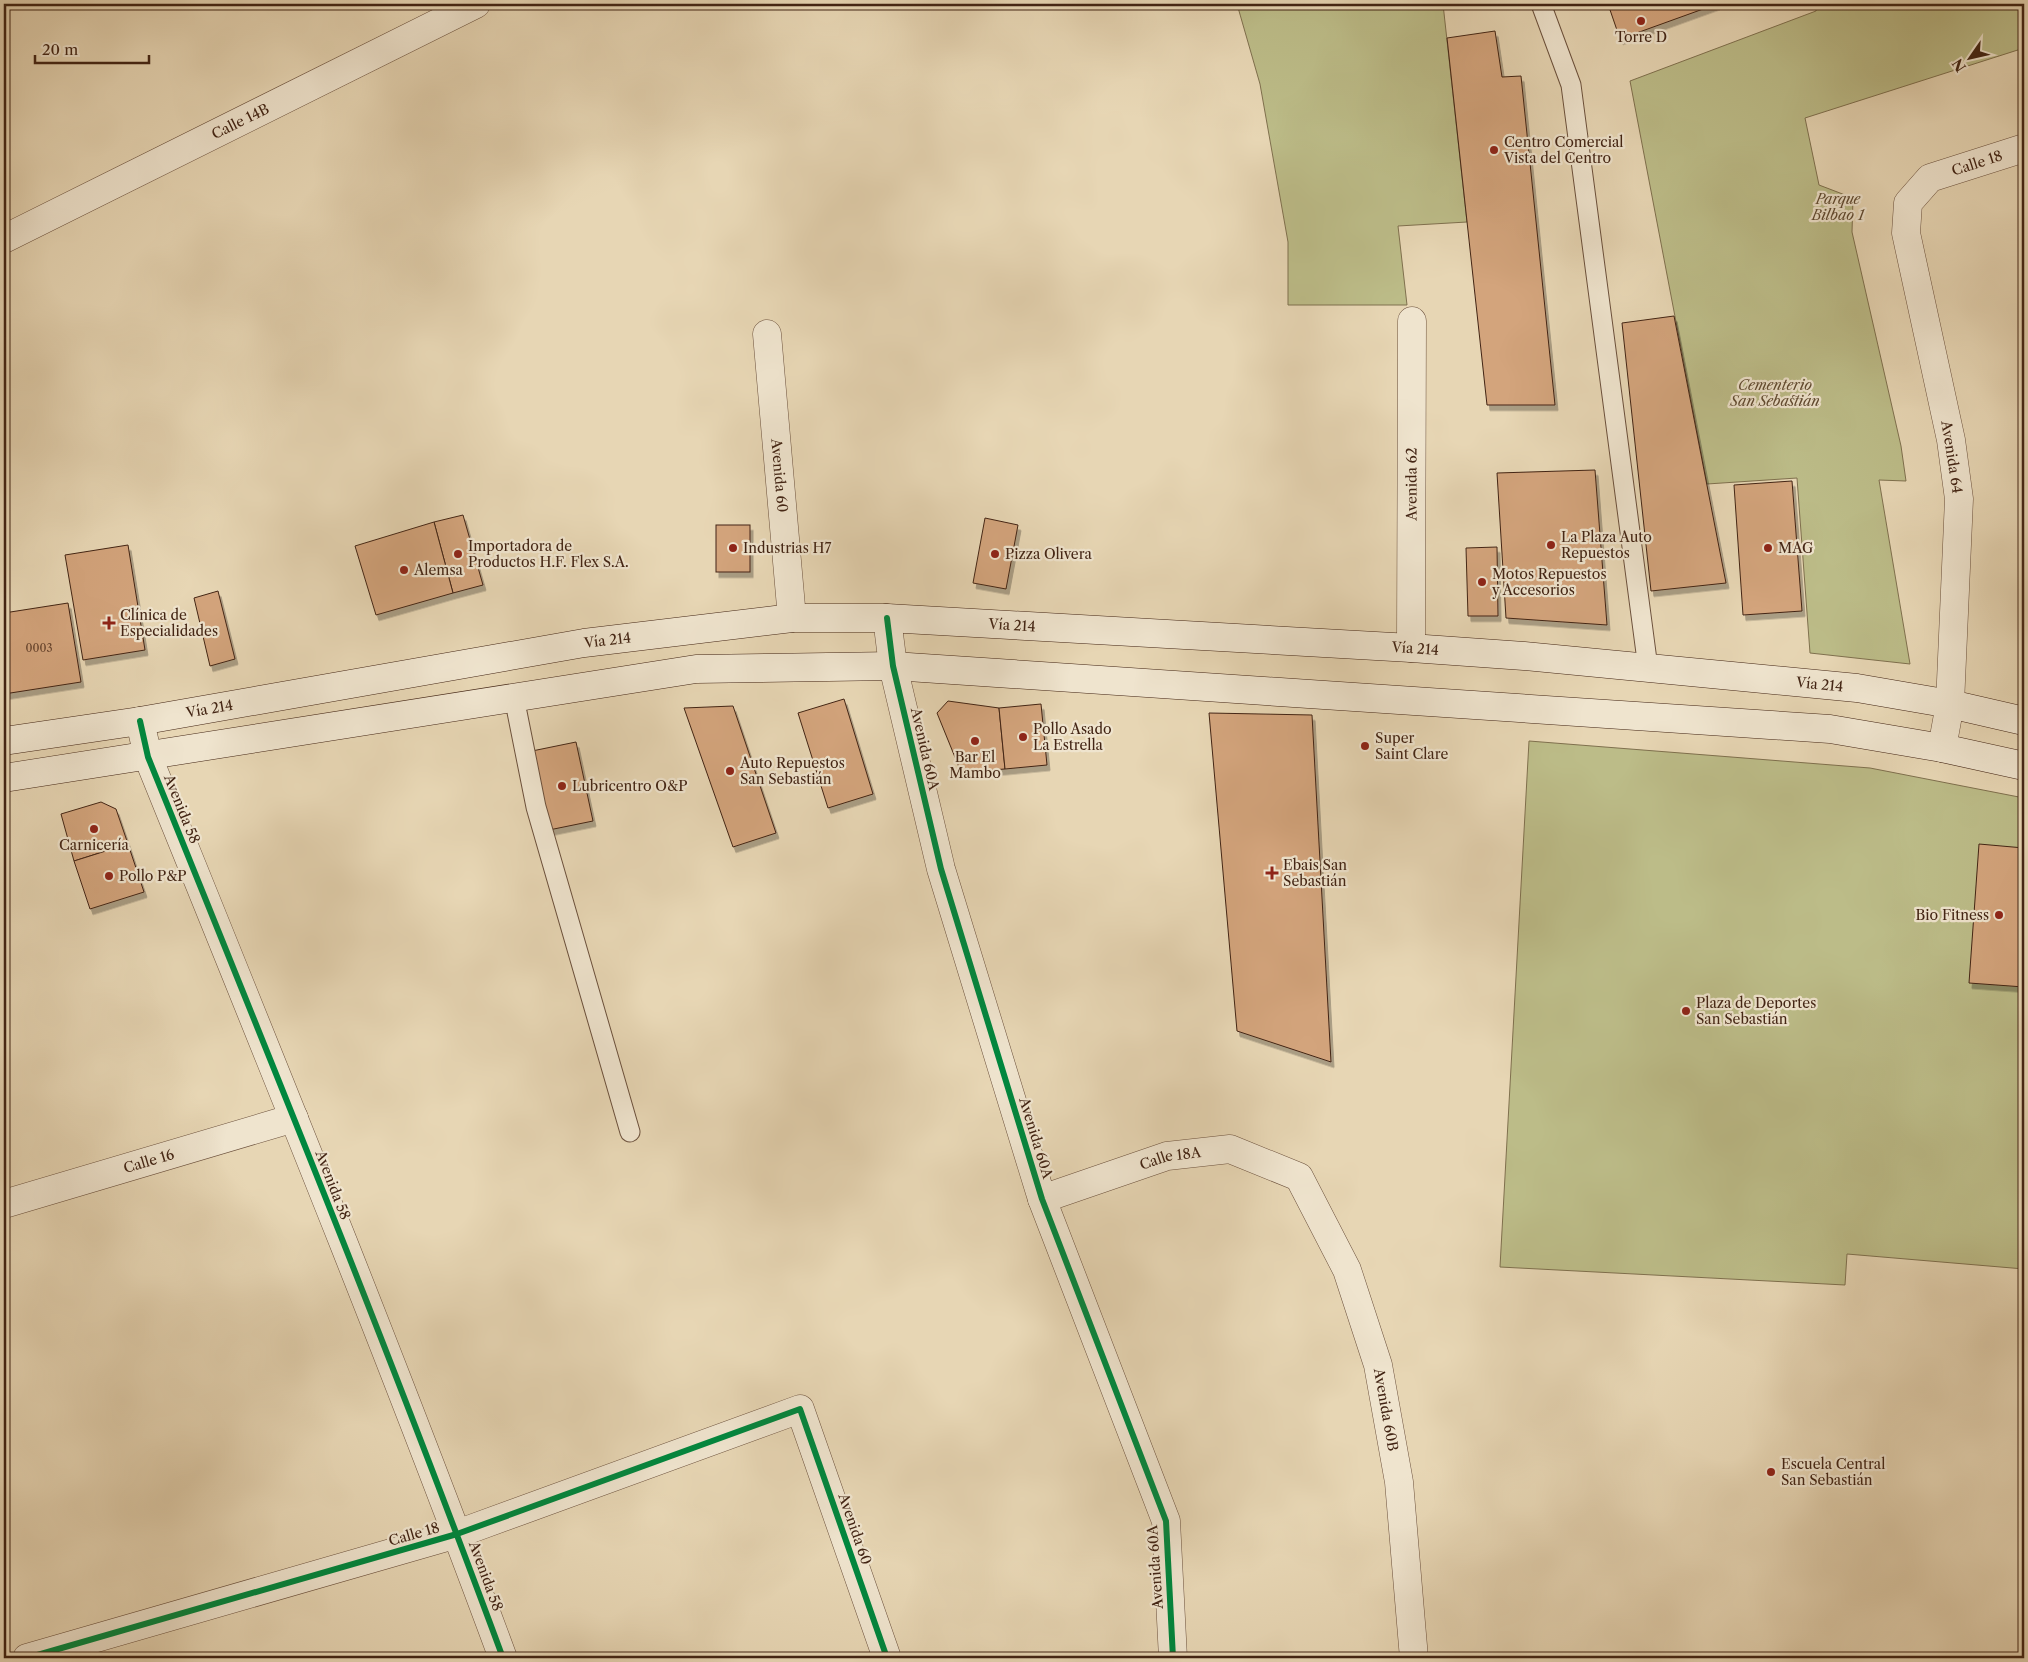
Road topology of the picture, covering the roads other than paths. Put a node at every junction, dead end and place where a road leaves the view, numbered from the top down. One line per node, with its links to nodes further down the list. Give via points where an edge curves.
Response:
1 (476, 4): 5 (street, Calle 14B)
2 (1541, 4): 12 (lane, via 1571,85)
3 (2024, 148): 4 (street, Calle 18)
4 (1930, 178): 14 (street, Avenida 64, via 1908,203 1906,234 1951,440 1959,499)
5 (4, 239)
6 (1412, 321): 10 (street, Avenida 62)
7 (767, 334): 8 (street, Avenida 60)
8 (792, 618): 9 (street, Vía 214); 15 (street, Vía 214, via 584,643)
9 (887, 618): 10 (street, Vía 214); 11 (street, Avenida 60A)
10 (1411, 648): 12 (street, Vía 214)
11 (893, 666): 13 (street, via 696,669); 18 (street, via 1830,729); 25 (street, Avenida 60A, via 941,869)
12 (1648, 668): 14 (street, Vía 214, via 1857,688)
13 (514, 697): 19 (street); 23 (lane, via 536,808)
14 (1950, 704): 16 (street, Vía 214); 18 (street, Avenida 64)
15 (140, 721): 17 (street, Vía 214); 19 (street, Avenida 58)
16 (2024, 721)
17 (4, 741)
18 (1942, 748): 20 (street)
19 (148, 757): 21 (street); 22 (street, Avenida 58)
20 (2024, 766)
21 (4, 778)
22 (294, 1118): 26 (street, Calle 16); 28 (street, Avenida 58)
23 (630, 1132)
24 (1299, 1177): 25 (street, Calle 18A, via 1230,1149 1167,1156); 33 (street, Avenida 60B, via 1347,1270 1378,1365 1399,1482)
25 (1042, 1199): 32 (street, Avenida 60A, via 1166,1522)
26 (4, 1204)
27 (800, 1409): 28 (street, Calle 18); 31 (street, Avenida 60)
28 (457, 1534): 29 (street, Calle 18); 30 (street, Avenida 58)
29 (27, 1658)
30 (502, 1658)
31 (887, 1658)
32 (1173, 1658)
33 (1414, 1658)

